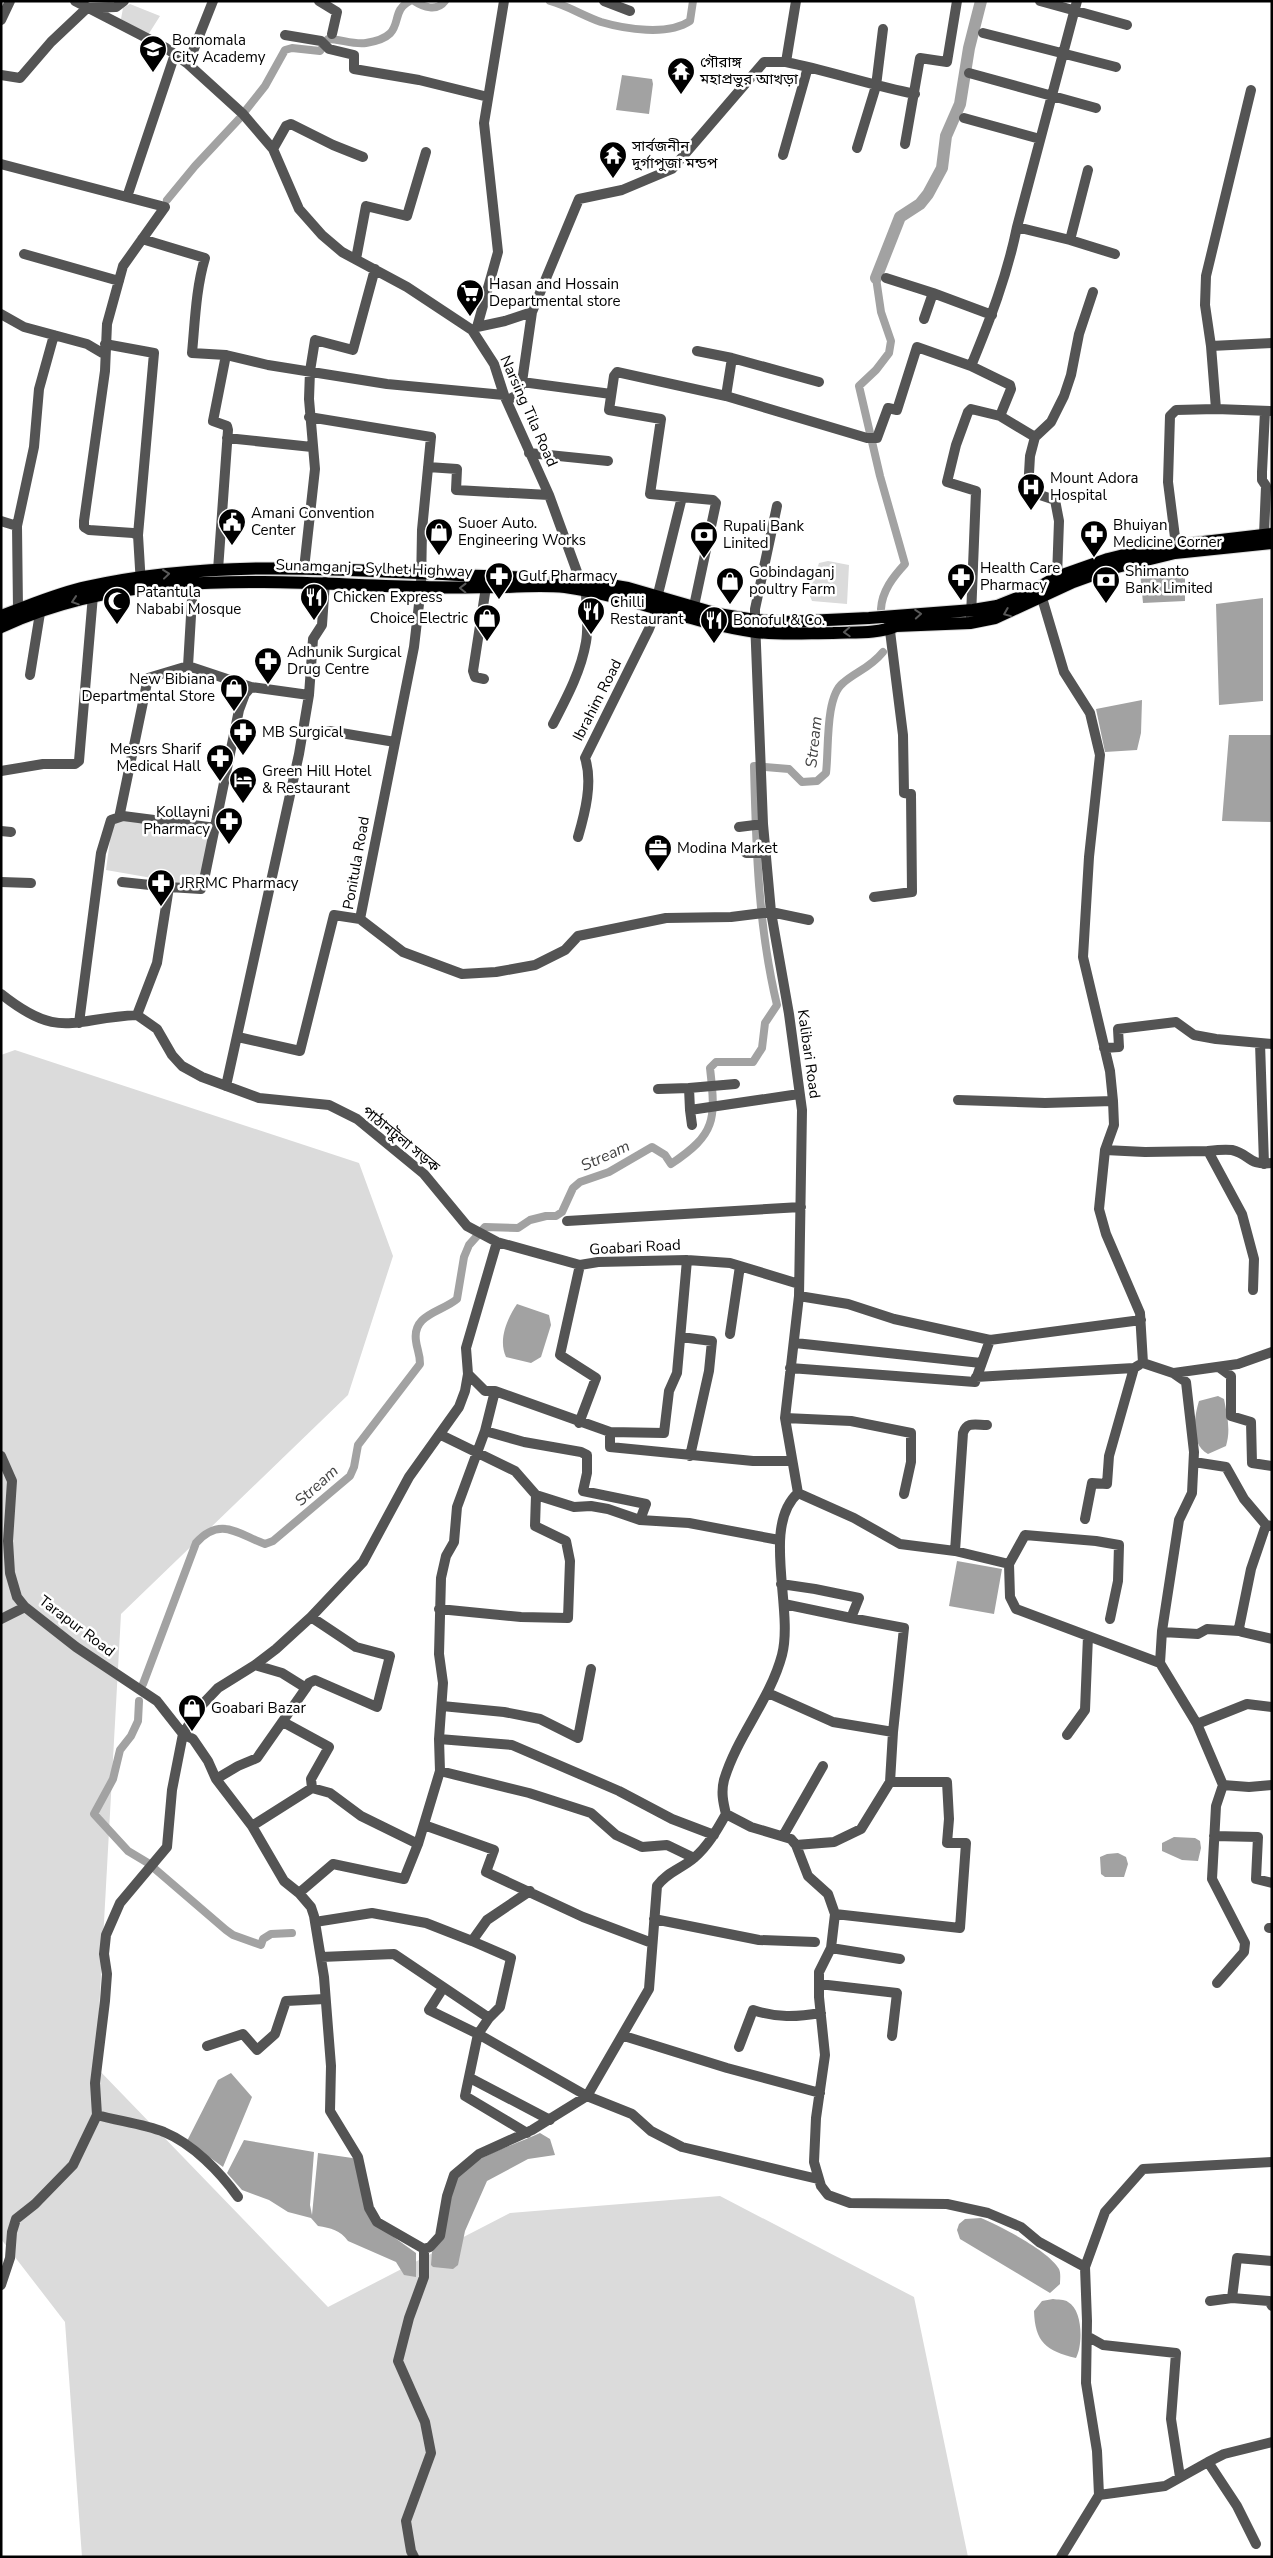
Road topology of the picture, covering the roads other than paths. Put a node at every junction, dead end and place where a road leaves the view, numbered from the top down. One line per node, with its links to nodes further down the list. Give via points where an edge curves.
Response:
1 (10, 1): 14 (street)
2 (75, 1): 12 (street, Narsing Tila Road)
3 (213, 1): 24 (street)
4 (319, 1): 19 (street, via 337,12)
5 (504, 1): 32 (street)
6 (604, 1): 13 (street)
7 (796, 1): 23 (street)
8 (957, 1): 31 (street, via 948,59 944,62 920,58)
9 (1040, 1): 11 (street)
10 (120, 4): 12 (street); 15 (street, via 112,16)
11 (1075, 6): 16 (street); 21 (street)
12 (87, 8): 15 (street, Narsing Tila Road); 28 (street, via 20,78)
13 (630, 11)
14 (1, 20)
15 (116, 24): 22 (street, Narsing Tila Road)
16 (1127, 25)
17 (884, 29): 29 (street)
18 (983, 32): 21 (street)
19 (332, 34)
20 (285, 35): 32 (street, via 321,41 329,49 354,55 354,69 420,80)
21 (1063, 52): 26 (street); 33 (street)
22 (175, 54): 24 (street, Narsing Tila Road); 45 (street)
23 (786, 62): 25 (street); 57 (street, via 764,62 672,169 622,190 579,199)
24 (188, 64): 39 (street, Narsing Tila Road, via 243,114)
25 (808, 67): 29 (street); 41 (street)
26 (1116, 67)
27 (969, 73): 33 (street)
28 (1, 75)
29 (876, 86): 31 (street); 38 (street)
30 (1251, 90): 64 (street, via 1206,276 1205,305)
31 (915, 94): 37 (street)
32 (488, 97): 61 (street, via 484,123 498,252)
33 (1051, 97): 34 (street); 36 (street)
34 (1096, 108)
35 (964, 118): 36 (street)
36 (1040, 139): 46 (street)
37 (905, 144)
38 (857, 148)
39 (273, 149): 42 (street, via 286,126 291,124); 51 (street, Narsing Tila Road, via 299,208 328,241)
40 (426, 152): 51 (street, via 407,216 366,206)
41 (783, 155)
42 (363, 157)
43 (1, 164): 45 (street)
44 (1088, 170): 48 (street)
45 (127, 197): 47 (street, via 165,207)
46 (1017, 227): 48 (street); 59 (street)
47 (142, 239): 54 (street, via 123,266); 67 (street, via 205,258 199,278 192,353)
48 (1070, 240): 50 (street)
49 (24, 254): 54 (street)
50 (1115, 254)
51 (356, 259): 52 (street, Narsing Tila Road)
52 (375, 269): 61 (street, Narsing Tila Road); 70 (street, via 353,350 315,340)
53 (886, 278): 56 (street)
54 (119, 280): 65 (street, via 106,324)
55 (1093, 292): 80 (street, via 1064,396 1051,422)
56 (933, 293): 59 (street); 60 (street)
57 (532, 312): 61 (street); 71 (street)
58 (1, 314): 62 (street, via 24,327)
59 (992, 315): 69 (street)
60 (924, 319)
61 (474, 328): 75 (street, Narsing Tila Road, via 494,364)
62 (54, 335): 65 (street); 90 (street, via 39,389 34,447)
63 (1272, 343): 64 (street)
64 (1211, 346): 76 (street)
65 (104, 349): 91 (street, via 154,353); 91 (street, via 105,371 84,527)
66 (697, 351): 68 (street)
67 (226, 355): 70 (street); 81 (street, via 213,421 227,426)
68 (732, 358): 72 (street); 74 (street)
69 (971, 366): 74 (street, via 917,346 896,410 888,408 877,438 867,438); 78 (street, via 1011,387)
70 (310, 370): 75 (street, via 387,384); 79 (street)
71 (522, 382): 73 (street); 75 (street, via 517,395)
72 (819, 382)
73 (611, 394): 74 (street, via 614,376 616,372 622,372); 87 (street, via 608,407 611,412 661,419 650,494)
74 (726, 396)
75 (506, 398): 83 (street, Narsing Tila Road)
76 (1216, 409): 77 (street); 93 (street, via 1176,410 1170,416 1168,482)
77 (1268, 411): 92 (street, via 1262,472)
78 (1000, 416): 80 (street); 111 (street, via 971,409 968,412 947,482 976,491)
79 (309, 417): 82 (street); 85 (street, Ponitula Road, via 431,437)
80 (1035, 437): 98 (street, via 1030,456 1028,491 1055,500 1059,521)
81 (227, 438): 82 (street); 95 (street)
82 (312, 448): 94 (street, via 315,469)
83 (529, 453): 84 (street); 86 (street, Narsing Tila Road)
84 (608, 461)
85 (428, 468): 86 (street, via 457,469 456,490); 96 (street, Ponitula Road)
86 (549, 495): 99 (street, Narsing Tila Road)
87 (682, 497): 108 (street, Ibrahim Road); 109 (street, via 716,503)
88 (777, 506): 116 (street, Kalibari Road, via 755,609)
89 (1, 521): 90 (street)
90 (17, 526): 110 (street)
91 (138, 535): 100 (street)
92 (1269, 537): 93 (main road, Sunamganj - Sylhet Highway); 107 (main road, Sunamganj - Sylhet Highway, via 1176,553 1109,569)
93 (1176, 545): 98 (main road, Sunamganj - Sylhet Highway, via 1108,559)
94 (304, 569): 96 (main road, Sunamganj - Sylhet Highway); 97 (main road, Sunamganj - Sylhet Highway)
95 (218, 570): 97 (main road, Sunamganj - Sylhet Highway); 100 (main road, Sunamganj - Sylhet Highway, one-way to 95)
96 (421, 572): 99 (main road, Sunamganj - Sylhet Highway); 103 (street, Ponitula Road)
97 (265, 575): 101 (main road, Sunamganj - Sylhet Highway); 102 (main road, Sunamganj - Sylhet Highway)
98 (1058, 577): 111 (main road, Sunamganj - Sylhet Highway, via 997,606)
99 (580, 580): 108 (main road, Sunamganj - Sylhet Highway, via 628,588)
100 (140, 582): 101 (main road, Sunamganj - Sylhet Highway); 106 (main road, Sunamganj - Sylhet Highway); 110 (main road, Sunamganj - Sylhet Highway, via 85,587)
101 (193, 582): 118 (street)
102 (325, 582): 103 (main road, Sunamganj - Sylhet Highway); 122 (street, via 322,625 313,639)
103 (421, 587): 104 (main road, Sunamganj - Sylhet Highway, one-way to 103); 125 (street, Ponitula Road, via 414,646)
104 (486, 587): 105 (main road, Sunamganj - Sylhet Highway, via 563,587); 120 (street, via 473,671 475,677)
105 (586, 591): 108 (main road, Sunamganj - Sylhet Highway); 123 (street, via 586,640 582,659)
106 (93, 595): 112 (main road, Sunamganj - Sylhet Highway, one-way to 112); 126 (street, via 79,761 76,764 43,764)
107 (1042, 598): 115 (main road, Sunamganj - Sylhet Highway, one-way to 115, via 996,618); 148 (street, via 1064,672 1090,713 1100,755 1083,957)
108 (657, 604): 109 (main road, Sunamganj - Sylhet Highway); 116 (main road, Sunamganj - Sylhet Highway); 131 (street, Ibrahim Road, via 649,629 585,758 588,766 585,815)
109 (694, 606): 116 (main road, Sunamganj - Sylhet Highway)
110 (18, 610): 113 (main road, Sunamganj - Sylhet Highway)
111 (973, 610): 114 (main road, Sunamganj - Sylhet Highway, one-way to 111); 115 (street)
112 (40, 613): 117 (main road, Sunamganj - Sylhet Highway); 119 (street)
113 (1, 616)
114 (889, 623): 115 (main road, Sunamganj - Sylhet Highway, via 896,626); 116 (main road, Sunamganj - Sylhet Highway, via 848,632); 138 (street, via 903,735 904,793 911,794 912,892)
115 (970, 623)
116 (756, 626): 128 (street, Kalibari Road)
117 (1, 627)
118 (188, 666): 121 (street); 127 (street, via 148,678)
119 (30, 675)
120 (484, 679)
121 (251, 687): 122 (street); 130 (street, via 239,710)
122 (309, 695): 145 (street)
123 (553, 724)
124 (329, 731): 125 (street)
125 (395, 742): 140 (street, Ponitula Road)
126 (1, 771)
127 (120, 813)
128 (762, 825): 129 (street); 133 (street, Kalibari Road)
129 (739, 827)
130 (216, 828): 137 (street, via 201,889); 144 (street, via 122,816 111,820 101,853)
131 (578, 837)
132 (746, 856): 133 (street)
133 (766, 857): 139 (street, Kalibari Road)
134 (1, 882): 136 (street)
135 (122, 882): 137 (street)
136 (31, 883)
137 (170, 886): 143 (street, via 157,963)
138 (874, 897)
139 (771, 912): 140 (street, Ponitula Road, via 731,917 666,918 578,936 565,950 535,965 462,974 403,952); 141 (street, Ponitula Road); 153 (street, Kalibari Road)
140 (360, 919): 145 (street, via 334,915 300,1052)
141 (809, 920)
142 (1, 994): 144 (street, via 45,1022)
143 (137, 1015): 144 (street); 150 (street, পাঠানটুলা সড়ক, via 157,1029 182,1066)
144 (79, 1023)
145 (238, 1037): 150 (street)
146 (1260, 1043): 147 (street); 148 (street, via 1194,1035 1176,1022 1118,1029 1119,1047); 160 (street)
147 (1272, 1044)
148 (1104, 1048): 155 (street)
149 (735, 1084): 151 (street)
150 (226, 1086): 163 (street, পাঠানটুলা সড়ক, via 259,1098 329,1105 357,1119 424,1174)
151 (689, 1088): 152 (street); 156 (street)
152 (658, 1089)
153 (799, 1094): 156 (street); 161 (street, Kalibari Road, via 802,1110)
154 (958, 1100): 155 (street)
155 (1113, 1101): 158 (street, via 1114,1125)
156 (690, 1110): 157 (street)
157 (692, 1125)
158 (1105, 1150): 159 (street); 171 (street, via 1099,1209)
159 (1208, 1151): 160 (street, via 1232,1150 1252,1162); 169 (street, via 1242,1214 1254,1260)
160 (1268, 1164)
161 (801, 1207): 162 (street); 168 (street, Kalibari Road)
162 (567, 1221)
163 (474, 1231): 164 (street, Goabari Road)
164 (492, 1240): 166 (street, Goabari Road); 182 (street, via 466,1348)
165 (688, 1260): 166 (street, Goabari Road); 167 (street, Goabari Road); 173 (street)
166 (580, 1265): 186 (street, via 560,1355 596,1378)
167 (740, 1266): 168 (street, Goabari Road); 172 (street)
168 (799, 1284): 170 (street, Kalibari Road)
169 (1253, 1290)
170 (799, 1296): 174 (street, via 848,1304 894,1319); 175 (street, Kalibari Road)
171 (1141, 1320): 174 (street); 178 (street)
172 (730, 1334)
173 (681, 1337): 189 (street, via 664,1433); 193 (street, via 712,1341 709,1371)
174 (990, 1340): 177 (street)
175 (794, 1343): 177 (street); 179 (street, Kalibari Road)
176 (1272, 1352): 180 (street)
177 (981, 1363): 183 (street)
178 (1138, 1365): 181 (street); 183 (street); 200 (street, via 1109,1456 1107,1484 1092,1483)
179 (790, 1368): 183 (street, via 975,1382); 185 (street, Kalibari Road)
180 (1220, 1368): 181 (street); 196 (street, via 1231,1376 1231,1416 1251,1422 1252,1463)
181 (1173, 1373): 195 (street, via 1186,1382)
182 (468, 1374): 184 (street, via 485,1391); 190 (street, via 459,1407)
183 (976, 1377)
184 (495, 1391): 186 (street); 188 (street)
185 (785, 1418): 194 (street, Kalibari Road); 198 (street, via 851,1421 911,1433 911,1462)
186 (580, 1423): 189 (street)
187 (987, 1425): 204 (street, via 969,1424 963,1433)
188 (485, 1431): 191 (street); 201 (street, via 587,1455 583,1491 646,1504)
189 (610, 1432): 193 (street, via 610,1448)
190 (440, 1435): 191 (street); 210 (street, via 409,1477 362,1562)
191 (476, 1452): 199 (street, via 515,1471); 209 (street, via 457,1507 454,1542 446,1556 441,1578)
192 (1, 1456): 208 (street, Tarapur Road, via 12,1481 8,1541 10,1573 17,1597)
193 (690, 1456): 194 (street)
194 (792, 1461): 197 (street, Kalibari Road)
195 (1194, 1462): 202 (street, via 1226,1467 1244,1499); 215 (street, via 1192,1493 1179,1520)
196 (1272, 1466)
197 (798, 1493): 203 (street, via 791,1499); 204 (street, via 854,1518 900,1544)
198 (904, 1494)
199 (536, 1495): 201 (street, via 574,1507 608,1509); 209 (street, via 535,1526 566,1541 570,1561 568,1618)
200 (1085, 1519)
201 (640, 1520): 203 (street, via 689,1523)
202 (1269, 1526): 214 (street, via 1251,1569)
203 (779, 1540): 206 (street)
204 (955, 1551): 205 (street)
205 (1009, 1564): 212 (street, via 1025,1535 1096,1540 1119,1545 1118,1581); 216 (street, via 1010,1597 1016,1609)
206 (781, 1584): 207 (street); 211 (street, via 859,1598)
207 (784, 1604): 211 (street); 222 (street, via 782,1654)
208 (25, 1606): 213 (street); 228 (street, Tarapur Road, via 76,1647 157,1701)
209 (439, 1609): 223 (street)
210 (311, 1617): 219 (street); 221 (street, via 356,1647 390,1656 377,1707 315,1680)
211 (851, 1618): 227 (street, via 904,1628)
212 (1110, 1618)
213 (1, 1619)
214 (1239, 1631): 215 (street); 217 (street)
215 (1162, 1632): 218 (street)
216 (1088, 1636): 218 (street); 229 (street, via 1085,1710)
217 (1272, 1638)
218 (1160, 1663): 226 (street)
219 (255, 1665): 221 (street, via 282,1672); 228 (street, via 218,1688 199,1708)
220 (590, 1669): 223 (street, via 578,1738 540,1719)
221 (306, 1688): 225 (street)
222 (768, 1693): 227 (street, via 833,1722); 238 (street, via 724,1780 722,1798)
223 (442, 1706): 230 (street)
224 (1272, 1707): 226 (street, via 1247,1704)
225 (282, 1722): 233 (street, via 257,1758); 237 (street, via 329,1747 311,1779)
226 (1197, 1724): 236 (street)
227 (893, 1732): 234 (street)
228 (183, 1734): 233 (street, Tarapur Road, via 193,1739); 273 (street, via 172,1790 167,1847 120,1903 106,1935 107,1974 95,2083)
229 (1067, 1735)
230 (438, 1739): 232 (street); 241 (street, via 512,1744 619,1791 672,1819)
231 (823, 1766): 242 (street)
232 (440, 1771): 239 (street); 246 (street, via 529,1793 591,1813 616,1835 642,1847 667,1845)
233 (216, 1779): 240 (street, Tarapur Road)
234 (890, 1782): 245 (street, via 861,1829 834,1842); 250 (street, via 947,1782 949,1819 946,1843 966,1843 960,1928)
235 (1272, 1784): 236 (street, via 1249,1787)
236 (1223, 1785): 243 (street, via 1216,1806)
237 (312, 1788): 240 (street); 244 (street, via 330,1793 361,1816)
238 (726, 1814): 241 (street); 242 (street, via 751,1827)
239 (424, 1825): 244 (street); 248 (street, via 494,1850 486,1872)
240 (252, 1826): 249 (street, Tarapur Road, via 284,1880)
241 (714, 1835): 246 (street)
242 (783, 1836): 245 (street)
243 (1214, 1836): 247 (street, via 1258,1837 1256,1879); 259 (street, via 1213,1882 1245,1943 1244,1952)
244 (418, 1844): 249 (street, via 404,1879 333,1864)
245 (796, 1845): 250 (street, via 808,1876 828,1894)
246 (694, 1858): 251 (street, via 664,1876 657,1886)
247 (1272, 1883)
248 (530, 1892): 253 (street, via 487,1920); 255 (street, via 601,1925)
249 (299, 1893): 252 (street, Tarapur Road, via 310,1907)
250 (835, 1914): 256 (street)
251 (654, 1919): 254 (street, via 759,1940); 255 (street)
252 (315, 1922): 253 (street, via 372,1913 426,1923); 257 (street, Tarapur Road)
253 (472, 1941): 264 (street, via 511,1958 500,2007)
254 (815, 1942)
255 (652, 1943): 266 (street, via 649,1989)
256 (831, 1948): 258 (street); 260 (street, via 819,1972)
257 (321, 1957): 261 (street, via 394,1954); 262 (street, Tarapur Road)
258 (900, 1959)
259 (1217, 1983)
260 (818, 1984): 263 (street); 267 (street, via 897,1993)
261 (442, 1988): 264 (street); 265 (street, via 429,2010)
262 (325, 1999): 268 (street, via 286,2000 275,2034 257,2050 243,2034); 279 (street, Tarapur Road, via 330,2111 358,2157 369,2208 377,2222)
263 (821, 2013): 269 (street, via 796,2017 753,2010); 271 (street, via 825,2054)
264 (489, 2018): 265 (street)
265 (478, 2034): 270 (street); 272 (street)
266 (624, 2036): 271 (street); 272 (street)
267 (892, 2036)
268 (207, 2046)
269 (739, 2047)
270 (470, 2078): 274 (street); 275 (street, via 465,2096)
271 (820, 2093): 277 (street, via 814,2154)
272 (587, 2096): 274 (street); 277 (street, via 632,2114 651,2132 682,2147)
273 (96, 2115): 278 (street, via 163,2132 180,2141 222,2176); 282 (street, via 73,2165 16,2219 10,2258)
274 (550, 2120): 275 (street)
275 (527, 2132): 279 (street, via 479,2154 454,2175 440,2236)
276 (1272, 2162): 281 (street, via 1139,2171 1105,2212)
277 (818, 2179): 281 (street, via 828,2195 850,2203 947,2204 988,2213 1021,2227 1039,2242)
278 (238, 2197)
279 (424, 2249): 292 (street, via 424,2277 398,2361 425,2422 431,2453 406,2521)
280 (1272, 2261): 283 (street, via 1237,2258)
281 (1085, 2267): 286 (street)
282 (1, 2285)
283 (1232, 2298): 284 (street); 285 (street, via 1269,2301)
284 (1210, 2301)
285 (1272, 2306)
286 (1087, 2336): 289 (street, via 1103,2345 1176,2353 1171,2419); 290 (street, via 1087,2398 1097,2451)
287 (1272, 2442): 288 (street, via 1224,2454)
288 (1208, 2462): 289 (street); 291 (street, via 1237,2506)
289 (1180, 2477): 290 (street, via 1165,2486)
290 (1099, 2495): 293 (street)
291 (1256, 2544)
292 (414, 2557)
293 (1061, 2557)

